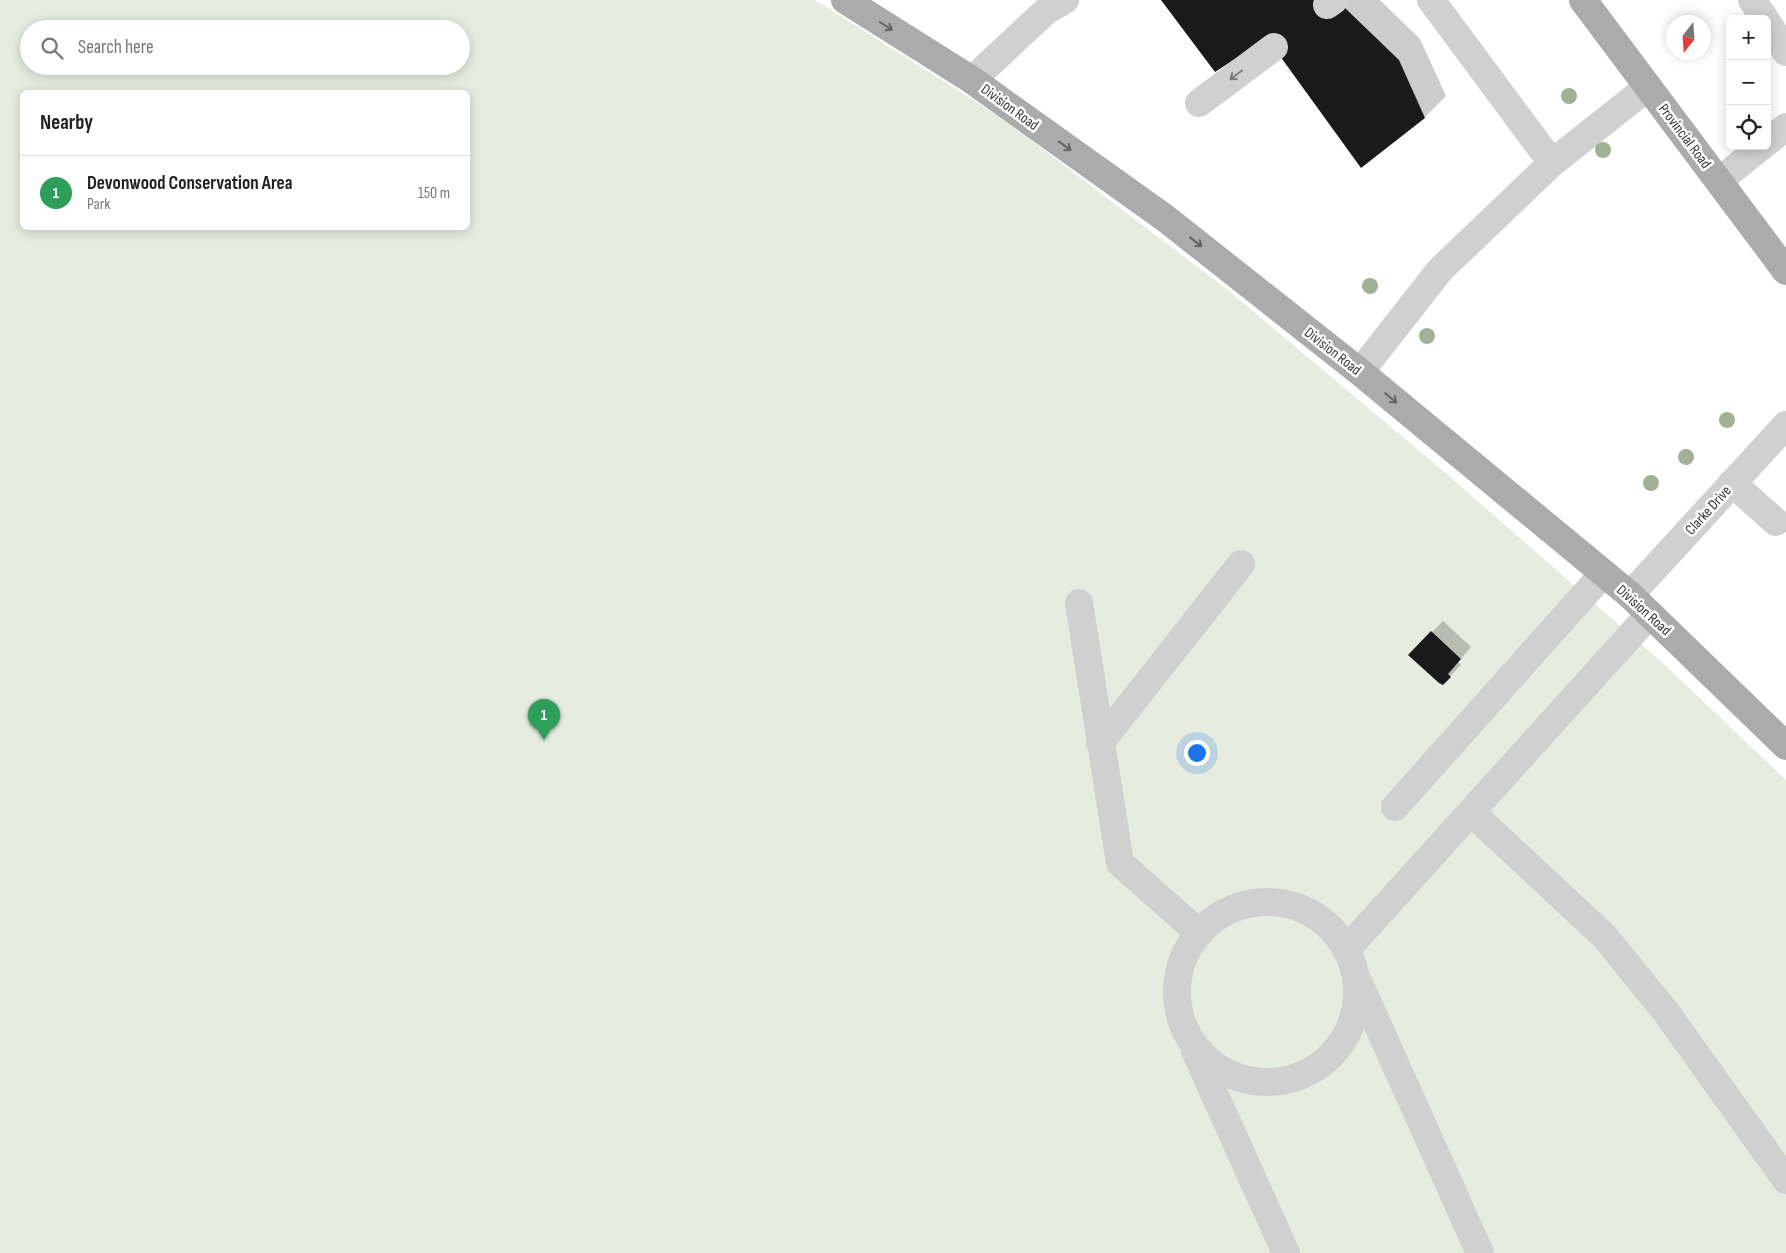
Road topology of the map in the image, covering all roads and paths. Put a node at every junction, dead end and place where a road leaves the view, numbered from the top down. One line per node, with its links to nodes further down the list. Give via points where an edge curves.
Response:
1 (845, 0): 10 (main road, Division Road, one-way to 10)
2 (1065, 0): 10 (street, via 1046,11)
3 (1431, 0): 16 (street)
4 (1584, 0): 11 (main road, Provincial Road)
5 (1752, 0): 6 (street)
6 (1762, 15)
7 (1771, 28): 9 (street)
8 (1274, 48): 12 (street, one-way to 12)
9 (1786, 52)
10 (972, 80): 19 (main road, Division Road, one-way to 19, via 1165,218)
11 (1648, 87): 16 (street); 17 (main road, Provincial Road)
12 (1199, 104)
13 (1786, 127): 14 (street)
14 (1771, 139)
15 (1757, 150): 17 (street)
16 (1552, 162): 19 (street, via 1440,270)
17 (1719, 181): 18 (main road, Provincial Road)
18 (1786, 271)
19 (1360, 372): 24 (main road, Division Road, one-way to 24)
20 (1786, 425): 21 (street, Clarke Drive)
21 (1732, 483): 22 (street); 25 (street, Clarke Drive)
22 (1776, 522)
23 (1241, 564): 28 (street)
24 (1603, 574): 25 (main road, Division Road); 30 (street)
25 (1630, 595): 27 (main road, Division Road)
26 (1079, 603): 28 (street)
27 (1650, 614): 29 (main road, Division Road); 31 (street)
28 (1100, 743): 32 (street, via 1120,863)
29 (1786, 746)
30 (1395, 807)
31 (1471, 812): 33 (street); 35 (street, via 1605,937 1666,1012)
32 (1198, 932): 33 (street, via 1222,914 1251,903 1281,903 1310,913 1334,932); 34 (street, via 1183,959 1176,987 1179,1016)
33 (1350, 962): 34 (street, via 1358,986 1355,1016 1342,1044 1321,1066 1295,1079 1266,1083 1237,1078 1211,1064); 37 (street)
34 (1191, 1042): 36 (street)
35 (1786, 1180)
36 (1286, 1253)
37 (1480, 1253)

